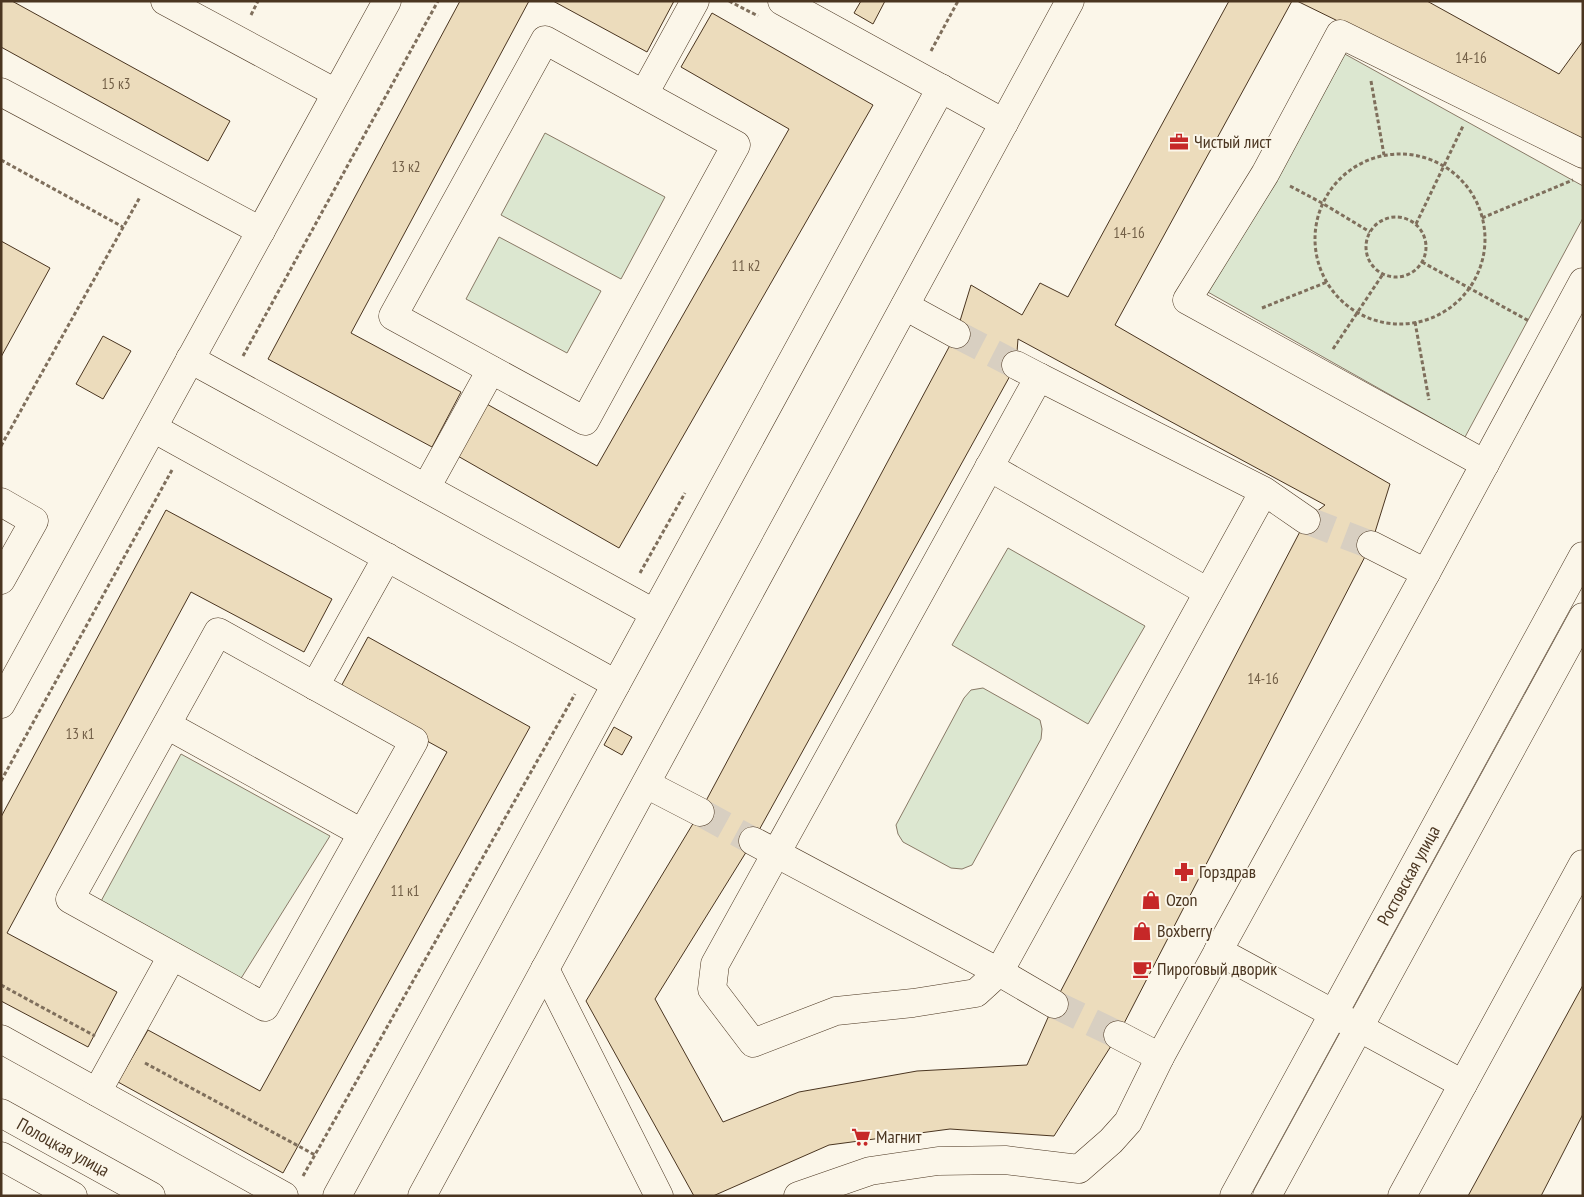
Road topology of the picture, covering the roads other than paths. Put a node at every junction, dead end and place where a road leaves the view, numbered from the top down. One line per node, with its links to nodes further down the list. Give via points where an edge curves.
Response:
1 (165, 1): 8 (street)
2 (387, 1): 8 (street)
3 (695, 1): 9 (street)
4 (782, 1): 6 (street)
5 (1070, 1): 10 (street)
6 (940, 88): 10 (street); 31 (street)
7 (1, 92): 12 (street)
8 (336, 93): 12 (street)
9 (644, 94): 17 (street, via 736,145 584,421); 17 (street, via 545,40 393,316)
10 (1004, 123): 14 (street)
11 (1583, 154): 19 (street, via 1340,34 1264,174 1186,300)
12 (261, 231): 16 (street)
13 (1583, 282): 19 (street)
14 (905, 306): 15 (street); 37 (street)
15 (956, 334)
16 (190, 359): 18 (street); 21 (street)
17 (491, 370): 21 (street)
18 (153, 428): 27 (street); 35 (street)
19 (1485, 464): 28 (street)
20 (989, 467): 22 (street, via 1027,371); 30 (street); 40 (street)
21 (426, 488): 31 (street)
22 (1264, 491): 24 (street); 30 (street)
23 (1, 502): 29 (street, via 34,520)
24 (1306, 520)
25 (1371, 545): 28 (street)
26 (1583, 556): 47 (street, Ростовская улица)
27 (387, 557): 33 (street); 34 (street)
28 (1426, 573): 42 (street)
29 (1, 580)
30 (1208, 592): 45 (street)
31 (654, 613): 33 (street)
32 (1583, 617): 48 (street, Ростовская улица)
33 (616, 684): 59 (street)
34 (315, 686): 36 (street, via 218,632); 39 (street, via 414,741)
35 (1, 704)
36 (167, 725): 39 (street); 43 (street, via 70,899)
37 (646, 784): 38 (street); 44 (street)
38 (700, 812)
39 (362, 833): 43 (street, via 265,1007)
40 (765, 847): 45 (street); 45 (street, via 715,964 712,988 753,1044 836,1011 976,993)
41 (1583, 864): 52 (street)
42 (1218, 951): 47 (street); 51 (street)
43 (172, 956): 53 (street)
44 (545, 969): 60 (street); 61 (street)
45 (998, 972): 46 (street)
46 (1054, 1004)
47 (1333, 1014): 48 (street); 63 (street, Ростовская улица)
48 (1359, 1028): 52 (street); 64 (street, Ростовская улица)
49 (1118, 1035): 51 (street)
50 (1, 1039): 53 (street)
51 (1160, 1057): 62 (street, via 1128,1122 1079,1169 1005,1160 938,1160 870,1171)
52 (1463, 1084): 65 (street)
53 (97, 1092): 56 (street)
54 (1, 1113): 58 (street, Полоцкая улица)
55 (1, 1156): 57 (street)
56 (293, 1188)
57 (73, 1196)
58 (152, 1196)
59 (337, 1196)
60 (422, 1196)
61 (659, 1196)
62 (798, 1196)
63 (1234, 1196)
64 (1267, 1196)
65 (1402, 1196)

